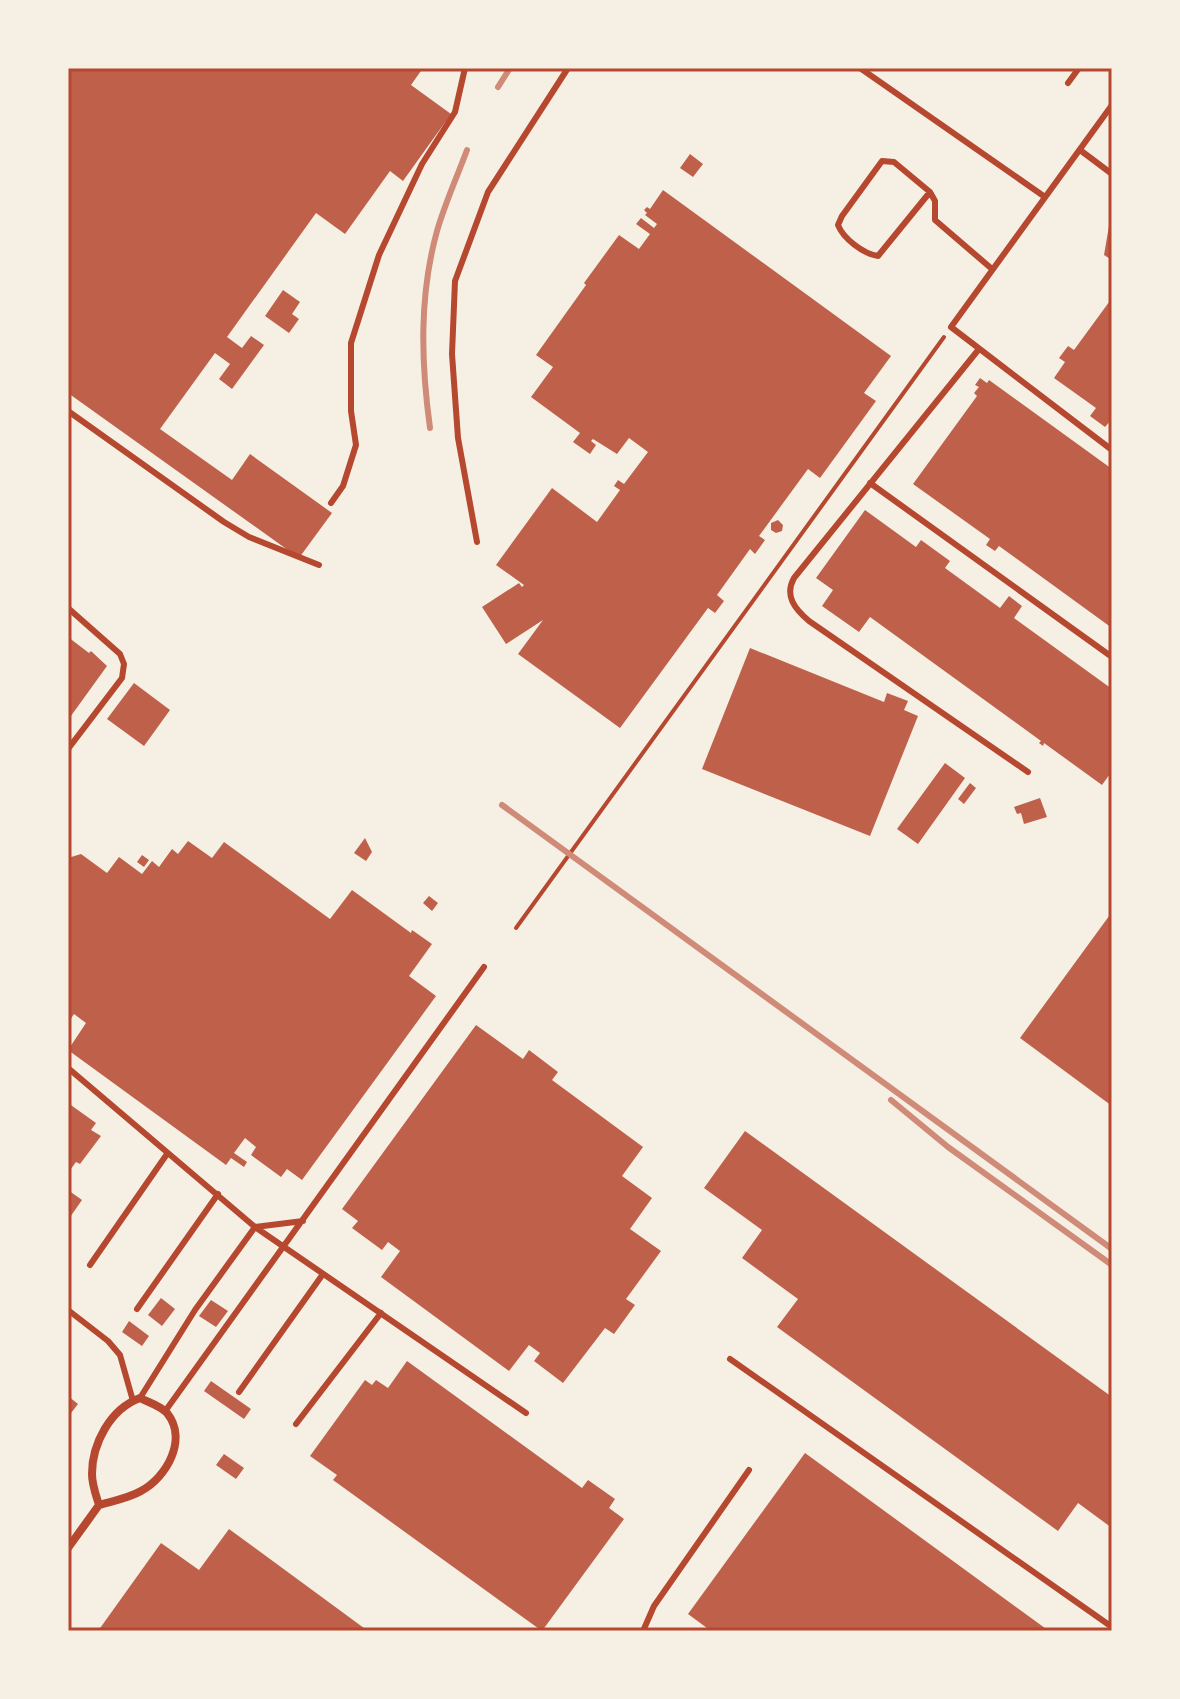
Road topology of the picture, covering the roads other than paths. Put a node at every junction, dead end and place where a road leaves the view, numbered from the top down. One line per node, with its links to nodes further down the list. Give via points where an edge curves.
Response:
1 (465, 68): 16 (lane, via 455,112 422,164 379,255 351,343 356,445 343,486)
2 (568, 68): 17 (lane, via 488,192 455,281 452,354 458,438)
3 (860, 68): 10 (lane)
4 (1079, 68): 5 (lane)
5 (1068, 83)
6 (1111, 110): 7 (lane)
7 (1080, 150): 8 (lane); 10 (lane)
8 (1112, 174)
9 (930, 192): 9 (lane, via 894,162 882,161 842,216 840,231 878,256); 11 (lane, via 935,220)
10 (1045, 197): 11 (lane)
11 (990, 272): 12 (lane, via 951,327)
12 (979, 349): 14 (lane); 15 (lane)
13 (68, 411): 18 (lane, via 249,537)
14 (1112, 450)
15 (870, 483): 20 (lane); 22 (lane, via 794,578 789,597 809,621)
16 (331, 503)
17 (477, 542)
18 (319, 565)
19 (68, 608): 21 (lane, via 120,654 124,664 122,678)
20 (1112, 657)
21 (68, 749)
22 (1028, 772)
23 (484, 967): 27 (lane)
24 (68, 1068): 25 (lane)
25 (167, 1154): 26 (lane); 30 (lane)
26 (218, 1194): 28 (lane); 32 (lane)
27 (303, 1221): 28 (lane); 29 (lane)
28 (255, 1227): 29 (lane); 37 (lane)
29 (285, 1247): 31 (lane); 38 (lane)
30 (90, 1265)
31 (323, 1274): 34 (lane); 36 (lane)
32 (137, 1309)
33 (68, 1310): 37 (lane, via 120,1355)
34 (381, 1313): 39 (lane); 40 (lane)
35 (730, 1359): 44 (lane)
36 (239, 1392)
37 (136, 1400): 38 (street); 42 (street, via 105,1427 98,1444 92,1473)
38 (166, 1410): 42 (street, via 177,1441 164,1469 140,1492)
39 (526, 1413)
40 (296, 1424)
41 (749, 1470): 45 (lane, via 654,1606)
42 (99, 1505): 43 (street)
43 (68, 1548)
44 (1112, 1627)
45 (643, 1631)

